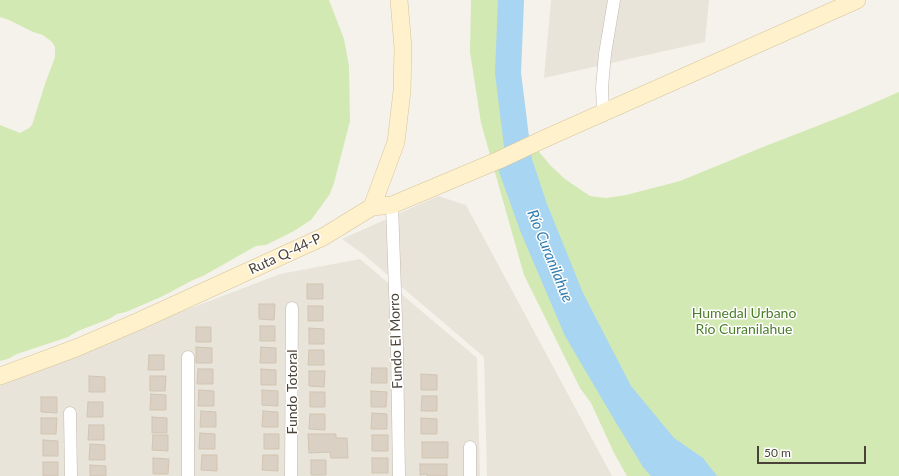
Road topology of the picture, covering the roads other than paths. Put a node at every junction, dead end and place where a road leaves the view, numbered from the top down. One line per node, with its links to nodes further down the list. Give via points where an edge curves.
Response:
1 (399, 0): 6 (street, via 403,48 402,91 396,142)
2 (614, 0): 4 (street, via 602,80)
3 (857, 0): 4 (street)
4 (603, 113): 5 (street)
5 (392, 205): 6 (street); 15 (street, Fundo El Morro)
6 (372, 206): 9 (street, Ruta Q-44-P, via 323,237 139,321)
7 (292, 308): 14 (street, Fundo Totoral)
8 (188, 357): 13 (street)
9 (0, 376)
10 (70, 414): 12 (street)
11 (470, 447): 16 (street)
12 (71, 476)
13 (188, 476)
14 (291, 476)
15 (399, 476)
16 (470, 476)

